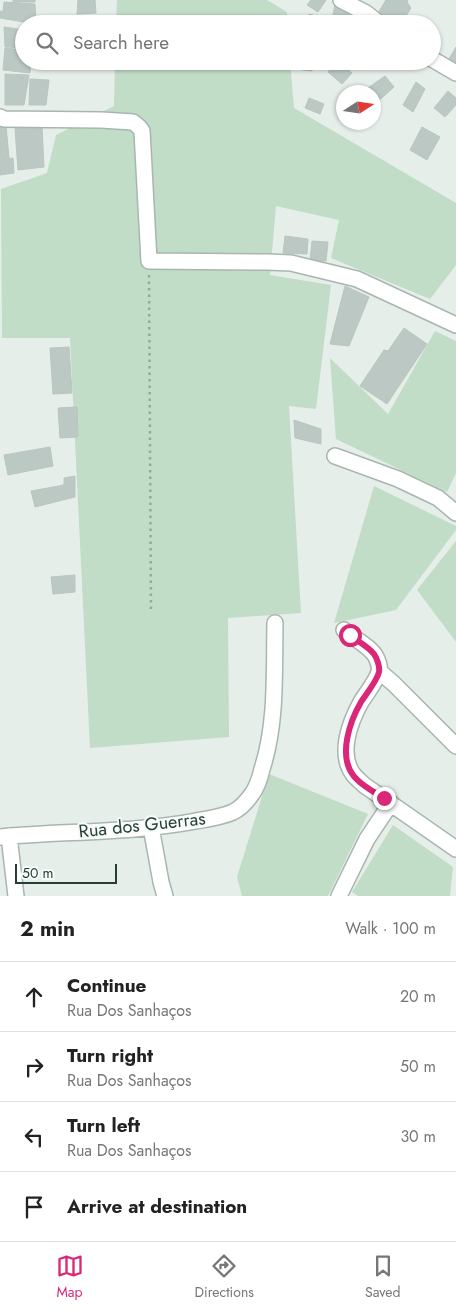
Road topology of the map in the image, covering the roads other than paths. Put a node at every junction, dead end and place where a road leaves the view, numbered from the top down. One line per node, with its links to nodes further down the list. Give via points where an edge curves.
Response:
1 (342, 0): 2 (street)
2 (369, 15)
3 (441, 64): 4 (street)
4 (456, 73)
5 (0, 117): 6 (street, via 133,122 139,127 142,132 149,261 291,264 357,278)
6 (456, 325)
7 (335, 456): 8 (street, via 398,479 438,498)
8 (456, 513)
9 (275, 623): 14 (street, Rua dos Guerras, via 272,720 268,748 254,792 241,807 220,817)
10 (344, 630): 11 (street, via 375,654)
11 (379, 671): 12 (street); 13 (street, via 352,723 346,758 354,776)
12 (456, 746)
13 (391, 803): 16 (street); 19 (street, via 367,839)
14 (151, 827): 15 (street, Rua dos Guerras); 18 (street)
15 (4, 836): 17 (street)
16 (456, 849)
17 (16, 896)
18 (164, 896)
19 (339, 896)

